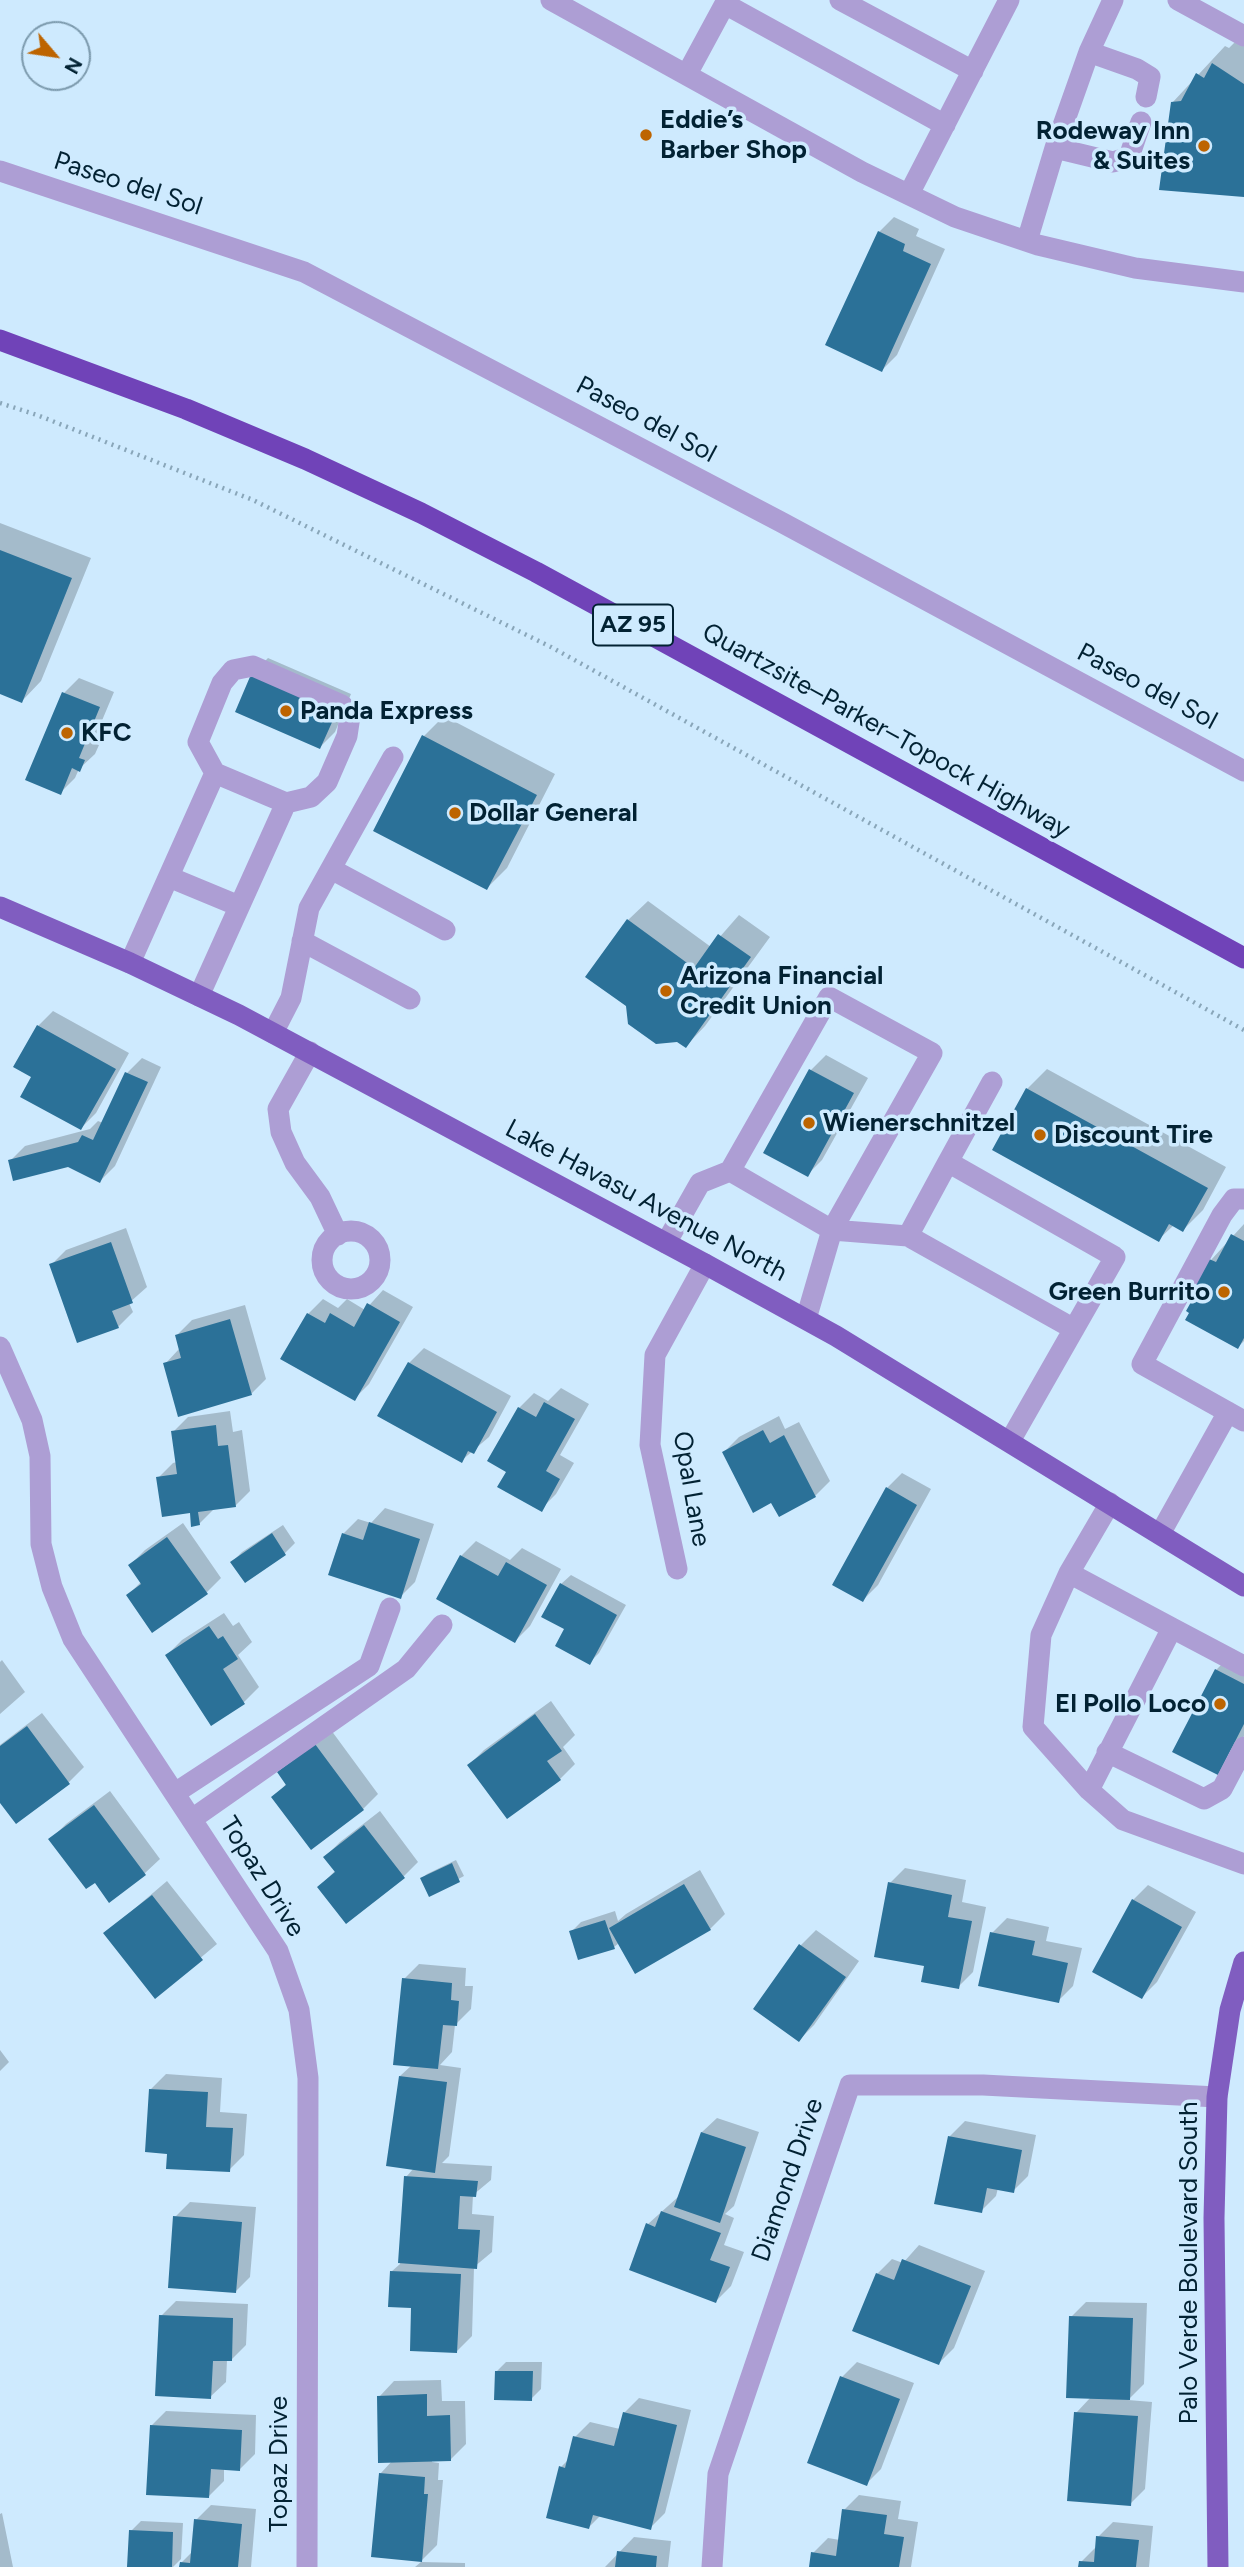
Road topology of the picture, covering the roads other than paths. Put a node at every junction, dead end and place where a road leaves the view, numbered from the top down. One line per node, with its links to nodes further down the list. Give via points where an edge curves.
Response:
1 (551, 0): 10 (street)
2 (840, 0): 9 (street)
3 (1009, 0): 9 (street)
4 (1113, 0): 8 (street)
5 (1178, 0): 7 (street)
6 (726, 2): 10 (street); 13 (street)
7 (1244, 36)
8 (1089, 52): 11 (street, via 1150,77); 14 (street)
9 (973, 71): 13 (street)
10 (687, 74): 16 (street)
11 (1146, 96)
12 (1141, 122): 14 (street, via 1129,157 1121,160)
13 (945, 125): 16 (street)
14 (1055, 148): 17 (street)
15 (0, 172): 21 (street, Paseo del Sol, via 304,272)
16 (909, 194): 17 (street, via 955,217)
17 (1027, 241): 18 (street, via 1135,268)
18 (1244, 282)
19 (0, 340): 30 (highway, Quartzsite–Parker–Topock Highway / AZ 95, via 186,409 421,513)
20 (393, 757): 24 (street)
21 (1244, 771)
22 (215, 773): 23 (street); 23 (street, via 198,742 222,683 233,670 253,666 342,705 349,716 347,736 327,782 311,797); 25 (street)
23 (286, 803): 26 (street)
24 (331, 869): 28 (street); 29 (street, via 309,908)
25 (169, 877): 26 (street); 31 (street)
26 (239, 906): 32 (street)
27 (1, 911): 31 (main road, Lake Havasu Avenue North)
28 (445, 930)
29 (302, 941): 33 (street); 34 (street, via 291,998)
30 (1244, 958)
31 (130, 963): 32 (main road, Lake Havasu Avenue North)
32 (199, 996): 34 (main road, Lake Havasu Avenue North)
33 (410, 999)
34 (273, 1033): 35 (main road, Lake Havasu Avenue North)
35 (310, 1052): 41 (street, via 278,1109 281,1132); 43 (main road, Lake Havasu Avenue North)
36 (992, 1082): 37 (street)
37 (948, 1162): 42 (street); 46 (street, via 1115,1257)
38 (730, 1171): 40 (street); 40 (street, via 829,997 932,1053); 43 (street, via 701,1183)
39 (1244, 1199): 48 (street, via 1234,1199 1222,1215 1142,1364)
40 (832, 1230): 42 (street); 45 (street)
41 (338, 1235)
42 (908, 1236): 46 (street)
43 (666, 1243): 44 (main road, Lake Havasu Avenue North)
44 (705, 1264): 45 (main road, Lake Havasu Avenue North); 52 (street, Opal Lane, via 655,1355 650,1445)
45 (806, 1319): 49 (main road, Lake Havasu Avenue North)
46 (1074, 1329): 49 (street)
47 (0, 1347): 62 (street, Topaz Drive, via 32,1420 40,1456 41,1545 52,1587 73,1639)
48 (1236, 1417): 51 (street)
49 (1010, 1441): 50 (main road, Lake Havasu Avenue North)
50 (1110, 1503): 51 (main road, Lake Havasu Avenue North); 53 (street)
51 (1160, 1534): 54 (main road, Lake Havasu Avenue North)
52 (677, 1569)
53 (1069, 1573): 57 (street); 61 (street, via 1041,1635 1033,1727)
54 (1244, 1586)
55 (390, 1608): 62 (street, via 369,1666)
56 (442, 1625): 63 (street, via 406,1669)
57 (1172, 1628): 58 (street); 60 (street)
58 (1244, 1666)
59 (1244, 1747): 60 (street, via 1223,1789 1204,1798)
60 (1107, 1752): 61 (street)
61 (1088, 1790): 64 (street, via 1123,1820)
62 (175, 1793): 63 (street, Topaz Drive)
63 (192, 1819): 67 (street, Topaz Drive, via 278,1951 299,2010 307,2078)
64 (1244, 1864)
65 (1244, 1962): 66 (main road, Palo Verde Boulevard South, via 1230,2010)
66 (1217, 2097): 68 (street, Diamond Drive, via 983,2085 850,2085 718,2474); 69 (main road, Palo Verde Boulevard South)
67 (307, 2567)
68 (712, 2567)
69 (1217, 2567)

